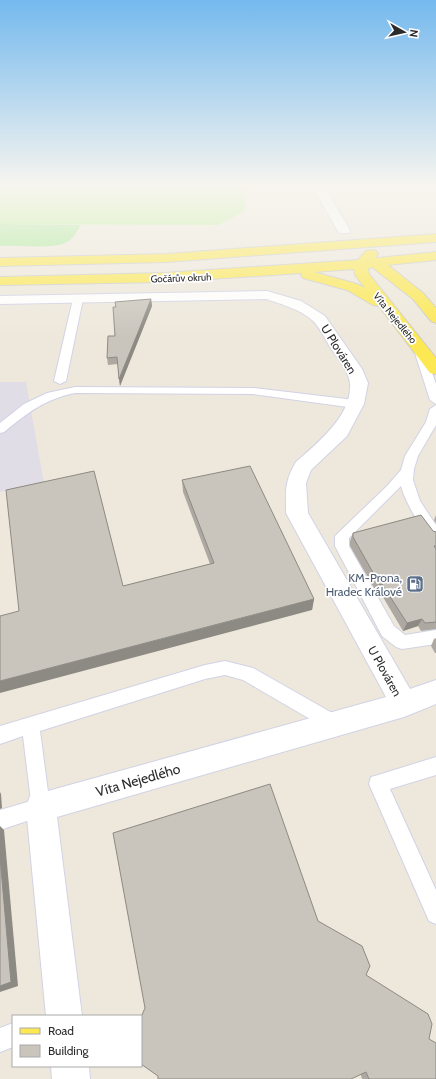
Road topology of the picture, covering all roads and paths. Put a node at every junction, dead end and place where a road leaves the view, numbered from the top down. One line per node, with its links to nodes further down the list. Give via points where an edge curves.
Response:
1 (436, 238): 2 (main road)
2 (422, 240): 3 (main road, Gočárův okruh); 6 (main road, via 388,246 374,252)
3 (307, 248): 5 (main road, Gočárův okruh, via 112,260); 6 (main road, via 338,250)
4 (436, 257): 6 (main road, Gočárův okruh); 8 (main road, via 426,262)
5 (0, 262)
6 (368, 262): 7 (main road, Gočárův okruh); 8 (main road); 12 (main road, Víta Nejedlého, via 360,272)
7 (292, 271): 9 (main road, Gočárův okruh, via 161,279); 12 (main road, via 352,287)
8 (414, 278): 13 (main road, via 418,296)
9 (0, 281)
10 (78, 299): 11 (street, U Plováren); 16 (lane); 18 (street, U Plováren, via 267,295 284,299 320,319 354,369 359,383)
11 (0, 300)
12 (387, 309): 14 (main road, Víta Nejedlého)
13 (436, 318)
14 (417, 345): 15 (main road, Víta Nejedlého); 17 (lane)
15 (436, 369)
16 (60, 381)
17 (436, 400)
18 (354, 404): 20 (lane, via 252,391 75,390 52,395 28,407); 25 (street, U Plováren, via 340,432 303,467 296,483 297,513)
19 (436, 409): 21 (lane, via 434,418 412,452)
20 (0, 429)
21 (405, 473): 22 (lane, via 409,495); 23 (lane, via 392,489 342,536 342,546 388,631 402,642)
22 (436, 536)
23 (436, 637)
24 (436, 692): 25 (street, Víta Nejedlého)
25 (404, 704): 26 (street, Víta Nejedlého)
26 (335, 724): 27 (lane, via 247,673 225,668); 30 (street, Víta Nejedlého)
27 (31, 726): 28 (lane); 30 (lane)
28 (0, 735)
29 (436, 766): 32 (lane, via 378,784)
30 (41, 807): 31 (lane); 33 (street)
31 (0, 820)
32 (436, 914)
33 (62, 1015)
34 (12, 1035): 35 (lane)
35 (0, 1040)
36 (70, 1067): 37 (street)
37 (71, 1079)

